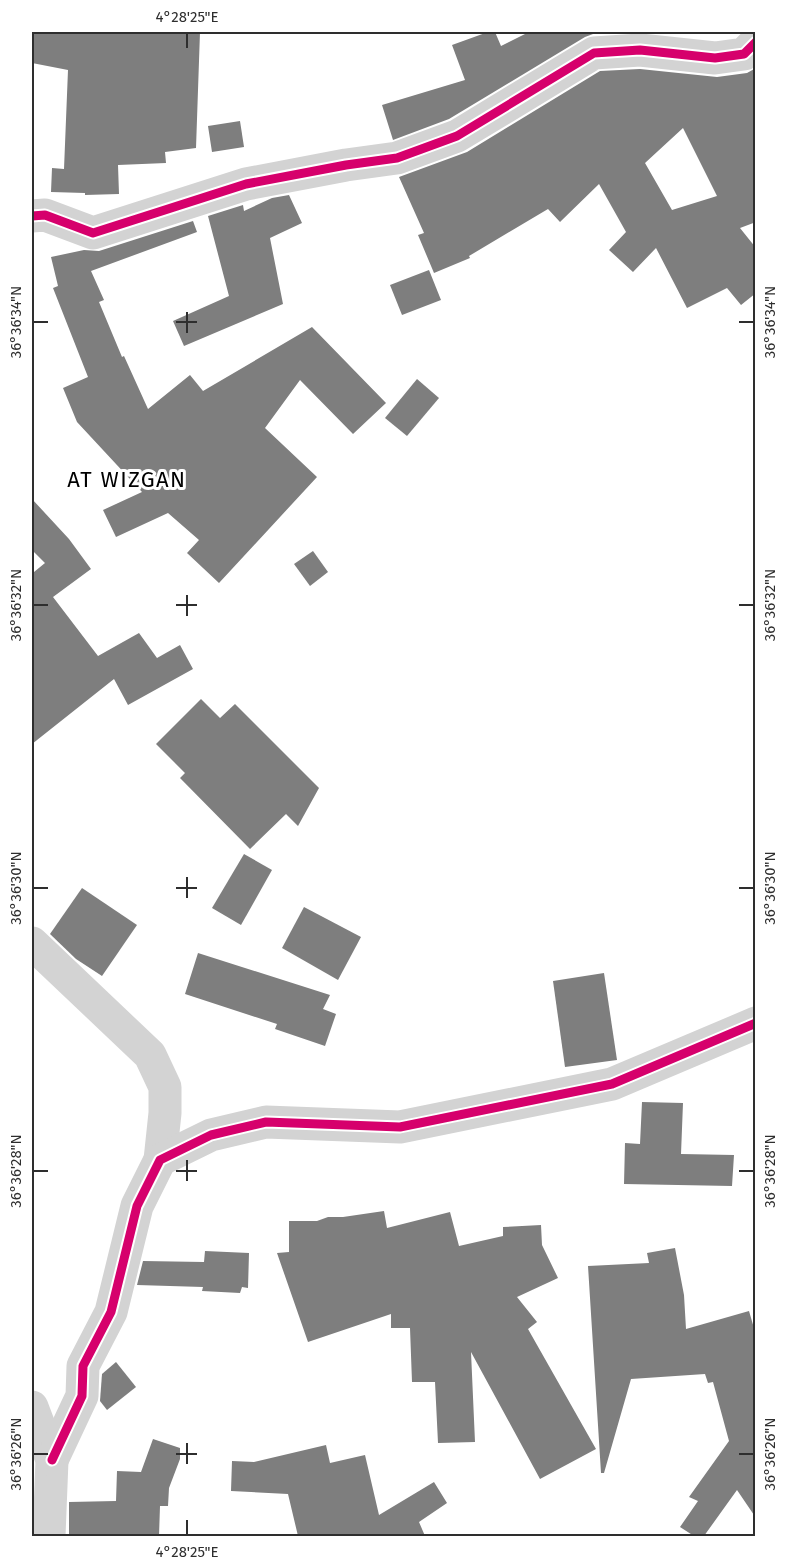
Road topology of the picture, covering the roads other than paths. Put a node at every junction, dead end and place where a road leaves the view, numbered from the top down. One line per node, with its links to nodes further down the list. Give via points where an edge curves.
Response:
1 (756, 42): 2 (street, via 744,54 715,58 640,50 594,53 457,136 397,158 246,184 93,233 45,214)
2 (32, 216)
3 (32, 942): 5 (street, via 150,1055 165,1087)
4 (756, 1023): 5 (street, via 612,1084 400,1127 266,1122 211,1135)
5 (160, 1160): 7 (street, via 137,1206 111,1312 83,1366 82,1396)
6 (32, 1407): 7 (street)
7 (52, 1460): 8 (street)
8 (49, 1536)

